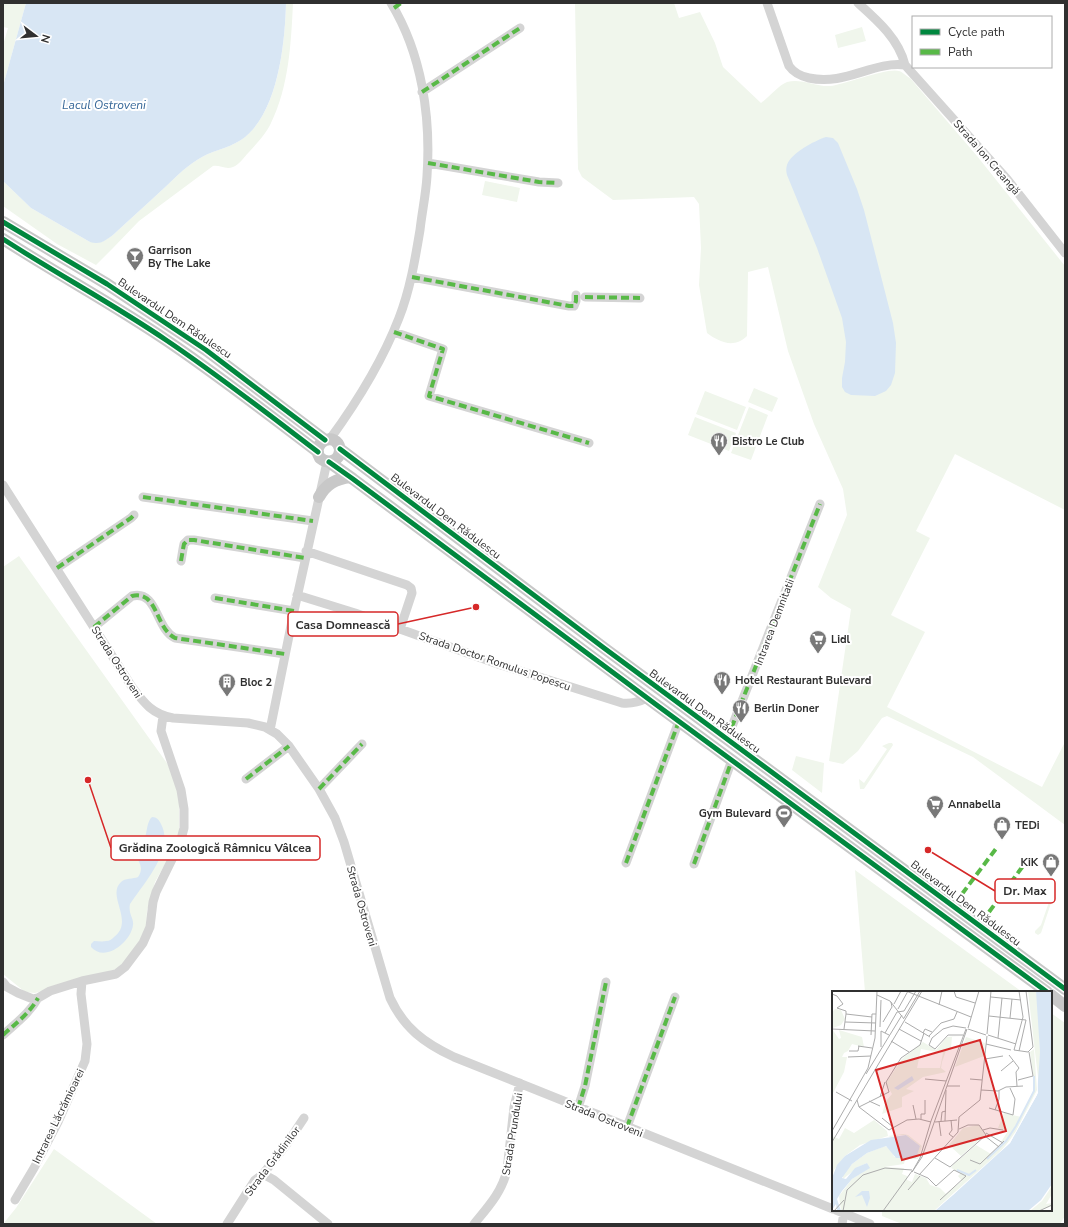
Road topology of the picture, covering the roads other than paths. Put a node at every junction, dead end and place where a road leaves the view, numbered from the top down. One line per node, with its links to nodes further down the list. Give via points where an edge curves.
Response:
1 (767, 3): 5 (street, via 789,66 798,74 821,80 835,79 889,64)
2 (858, 3): 5 (street, Strada Ion Creangă, via 896,41)
3 (395, 5): 6 (street, via 414,52)
4 (520, 28): 6 (street)
5 (906, 65): 11 (street, Strada Ion Creangă, via 1007,179)
6 (422, 92): 7 (street)
7 (428, 163): 8 (street); 12 (street)
8 (558, 184)
9 (3, 222): 17 (main road, Bulevardul Dem Rădulescu, via 107,284 201,346)
10 (3, 240): 19 (main road, Bulevardul Dem Rădulescu, via 167,340)
11 (1065, 253)
12 (412, 277): 13 (street, via 569,306 574,306); 16 (street)
13 (576, 295)
14 (585, 296): 15 (street)
15 (640, 298)
16 (394, 332): 17 (street); 18 (street, via 443,349 429,396)
17 (333, 443): 19 (main road, via 320,445); 20 (main road, via 339,457); 41 (main road, Bulevardul Dem Rădulescu)
18 (589, 444)
19 (318, 452): 20 (main road, Bulevardul Dem Rădulescu, via 320,458)
20 (328, 462): 21 (main road, Bulevardul Dem Rădulescu); 24 (street)
21 (350, 476): 24 (main road, via 331,483 322,490); 37 (main road, Bulevardul Dem Rădulescu)
22 (3, 485): 30 (street, Strada Ostroveni)
23 (143, 497): 27 (street)
24 (319, 497): 27 (street)
25 (820, 504): 41 (street, Intrarea Demnitatii)
26 (134, 515): 30 (street)
27 (313, 522): 28 (street)
28 (306, 554): 29 (street, via 188,540 184,544); 31 (street); 35 (street, via 411,588 412,594)
29 (181, 561)
30 (56, 568): 34 (street, Strada Ostroveni)
31 (297, 595): 33 (street); 35 (street, Strada Doctor Romulus Popescu)
32 (215, 598): 33 (street)
33 (294, 611): 36 (street)
34 (94, 627): 36 (street, via 132,596 139,595 148,599 170,636); 38 (street, Strada Ostroveni, via 140,696 155,712)
35 (400, 629): 37 (street, Strada Doctor Romulus Popescu, via 498,664 628,704)
36 (285, 654): 40 (street)
37 (647, 698): 39 (main road, Bulevardul Dem Rădulescu)
38 (163, 716): 40 (street, Strada Ostroveni, via 248,723); 51 (street, via 161,731 181,790 184,809 184,828 180,843 156,892 150,927 144,943 116,974)
39 (678, 721): 44 (main road, Bulevardul Dem Rădulescu); 49 (street)
40 (270, 730): 43 (street, Strada Ostroveni)
41 (727, 739): 47 (main road, Bulevardul Dem Rădulescu)
42 (362, 744): 46 (street)
43 (289, 746): 45 (street); 46 (street, Strada Ostroveni)
44 (732, 760): 48 (main road, Bulevardul Dem Rădulescu); 50 (street)
45 (246, 779)
46 (319, 789): 61 (street, Strada Ostroveni, via 340,831 387,989 399,1016 428,1044)
47 (848, 828): 48 (main road); 54 (main road, Bulevardul Dem Rădulescu)
48 (839, 839): 55 (main road, Bulevardul Dem Rădulescu)
49 (626, 863)
50 (694, 864)
51 (82, 981): 58 (street); 66 (street, Intrarea Lăcrămioarei, via 81,994 87,1044 85,1061 58,1122)
52 (3, 982): 58 (street, via 12,990)
53 (606, 982): 62 (street, via 585,1086)
54 (1065, 989)
55 (1046, 991)
56 (1052, 996): 59 (main road)
57 (675, 997): 64 (street)
58 (36, 998): 60 (street, via 28,1013)
59 (1065, 1006)
60 (3, 1035)
61 (520, 1083): 62 (street, Strada Ostroveni); 71 (street, Strada Prundului, via 514,1107 505,1180)
62 (578, 1108): 64 (street, Strada Ostroveni)
63 (304, 1118): 65 (street, Strada Grădinilor)
64 (627, 1127): 67 (street, Strada Ostroveni)
65 (263, 1174): 69 (street, Strada Grădinilor, via 255,1180); 70 (street)
66 (15, 1200)
67 (832, 1209)
68 (840, 1212): 72 (street); 73 (street)
69 (227, 1224)
70 (328, 1224)
71 (474, 1224)
72 (842, 1224)
73 (870, 1224)

